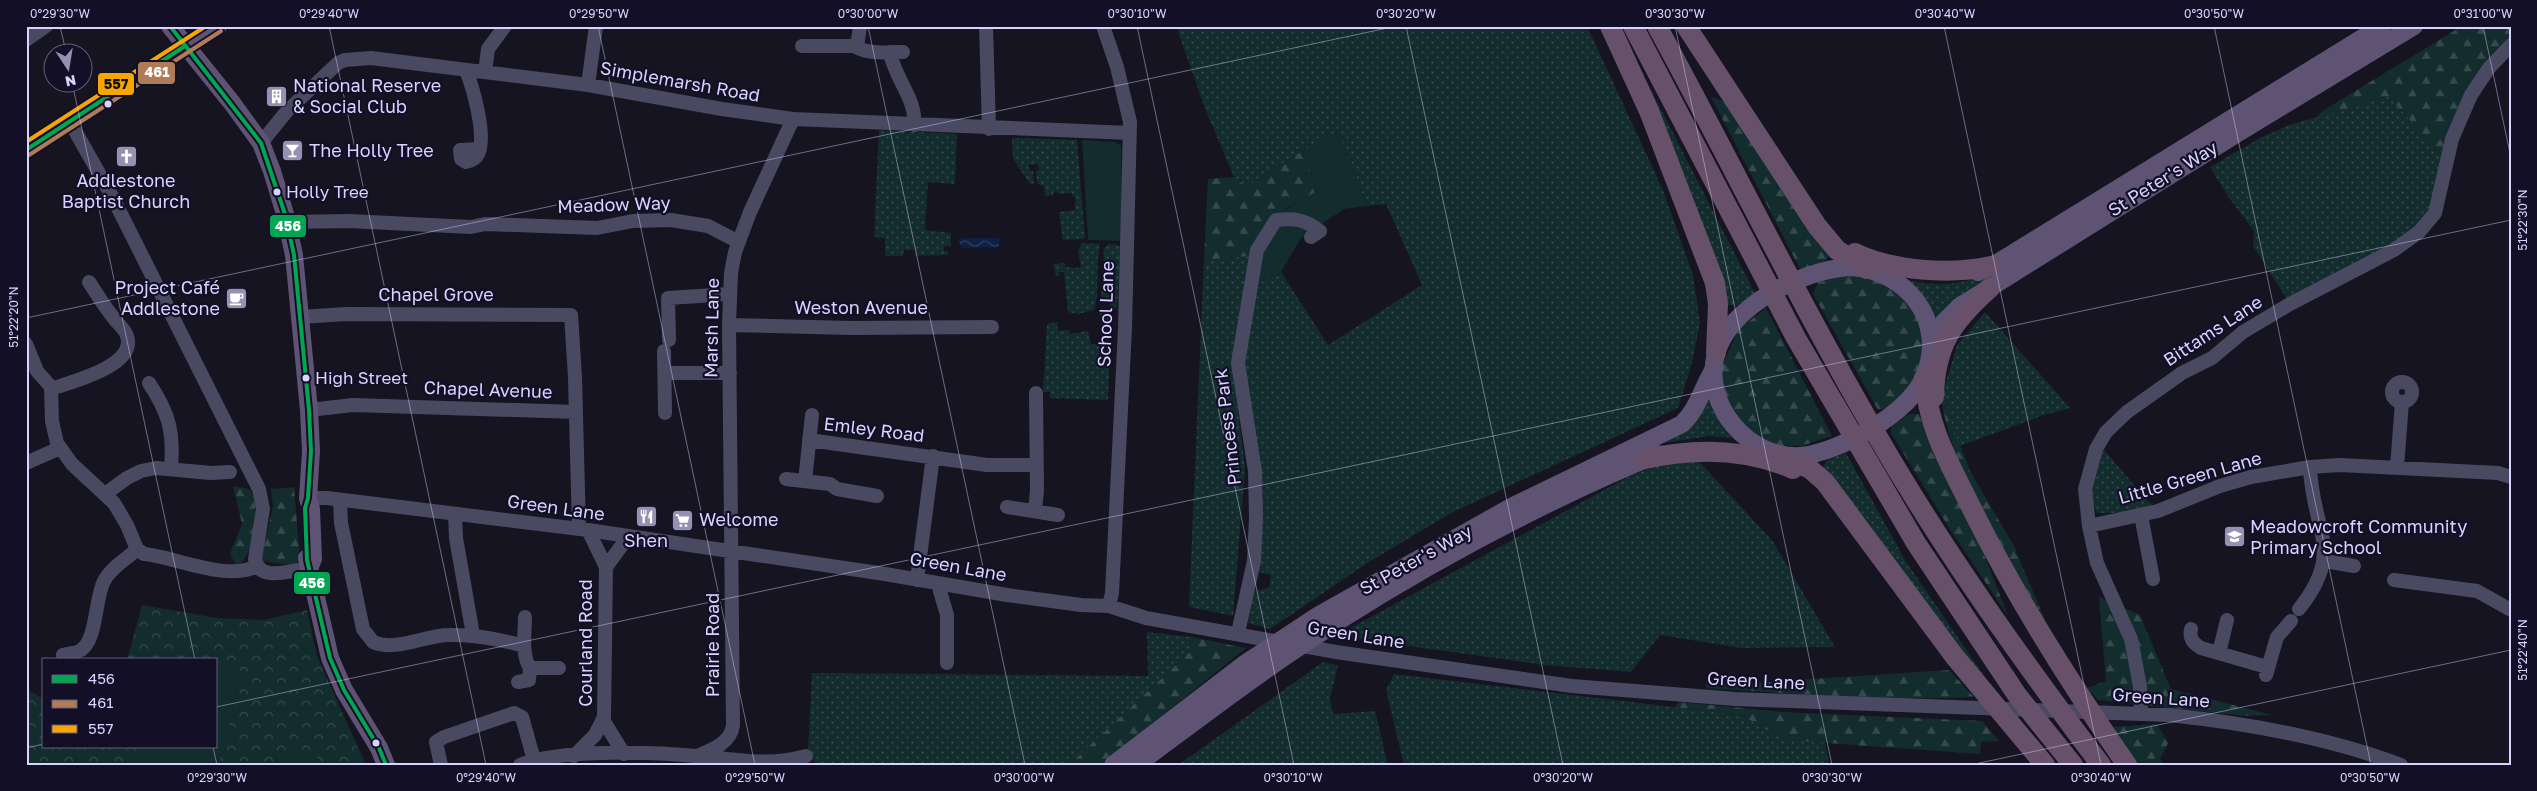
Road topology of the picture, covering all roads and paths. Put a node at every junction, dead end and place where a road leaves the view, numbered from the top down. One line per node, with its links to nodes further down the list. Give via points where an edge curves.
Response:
1 (46, 26): 15 (street)
2 (170, 26): 17 (main road)
3 (218, 26): 17 (main road)
4 (505, 26): 21 (street, via 488,49)
5 (596, 26): 22 (street)
6 (860, 26): 19 (street)
7 (986, 26): 26 (street)
8 (1103, 26): 27 (street, School Lane, via 1128,108)
9 (1610, 26): 45 (highway, via 1649,111 1715,283 1718,304)
10 (1633, 26): 130 (highway, via 1796,338 1916,543 2017,695)
11 (1657, 26): 131 (highway, via 1879,439 1936,533 2017,653)
12 (1686, 26): 31 (highway)
13 (2382, 26): 35 (main road, St Peter's Way)
14 (2414, 26): 38 (main road, St Peter's Way)
15 (26, 40)
16 (2511, 45): 83 (street, Bittams Lane, via 2470,95 2452,139 2435,214 2428,224 2394,250 2243,332 2212,358 2182,373 2127,412 2106,432 2096,449 2085,489)
17 (185, 46): 24 (main road); 28 (main road)
18 (802, 46): 19 (street)
19 (857, 47): 25 (street, via 874,52 897,52 892,66 913,109)
20 (466, 70): 21 (street, Simplemarsh Road); 28 (street, Simplemarsh Road, via 371,58 345,60 295,104); 29 (street, via 478,108)
21 (485, 72): 22 (street, Simplemarsh Road)
22 (588, 86): 23 (street, Simplemarsh Road)
23 (794, 119): 25 (street, Simplemarsh Road); 34 (street, Marsh Lane)
24 (70, 122): 30 (main road); 89 (street, via 110,191 257,484 263,509 255,559)
25 (914, 125): 26 (street, Simplemarsh Road)
26 (989, 129): 27 (street, Simplemarsh Road)
27 (1130, 133): 97 (street, School Lane, via 1125,328)
28 (261, 144): 32 (main road)
29 (480, 149)
30 (26, 150)
31 (1805, 205): 35 (highway, via 1834,239 1864,257 1938,271); 36 (highway, via 1837,250)
32 (287, 222): 34 (street, Meadow Way, via 597,228 633,221 671,220 708,226); 40 (main road, via 294,255)
33 (1310, 237): 103 (street, Princess Park, via 1320,231 1299,218 1276,220 1257,250 1250,286 1238,364 1255,471 1255,551)
34 (739, 242): 39 (street, Marsh Lane, via 733,262)
35 (1991, 266): 36 (main road, St Peter's Way, via 1956,278 1928,278)
36 (1871, 270): 44 (main road, via 1901,283 1912,295 1929,330); 45 (main road, St Peter's Way, via 1834,268 1797,280 1754,305 1736,320)
37 (90, 281): 50 (street, via 100,301 127,336 128,345 114,364)
38 (1991, 287): 44 (main road, St Peter's Way, via 1950,314); 72 (highway, via 1952,326 1944,341 1934,378 1938,416)
39 (730, 294): 41 (street, Marsh Lane); 46 (street, via 668,292)
40 (300, 318): 53 (main road); 54 (street, Chapel Grove, via 384,313 571,315)
41 (729, 325): 42 (street, Weston Avenue); 47 (street, Marsh Lane)
42 (992, 327)
43 (26, 344): 50 (street, via 37,371)
44 (1930, 350): 48 (main road)
45 (1716, 360): 59 (main road, via 1718,397 1724,412 1743,436); 101 (main road, St Peter's Way, via 1692,414 1682,424 1512,506)
46 (665, 373): 47 (street); 55 (street)
47 (730, 373): 87 (street, Marsh Lane)
48 (1924, 378): 60 (main road, St Peter's Way, via 1911,398 1896,412 1858,435 1826,450 1800,456); 72 (highway, via 1926,406 1932,425 1950,468)
49 (149, 383): 67 (street, via 167,415 172,433)
50 (51, 389): 58 (street, via 53,430)
51 (1036, 393): 64 (street)
52 (2402, 402): 66 (street)
53 (309, 410): 54 (street, Chapel Avenue, via 353,405); 75 (main road)
54 (576, 412): 84 (street)
55 (665, 413)
56 (812, 415): 57 (street, Emley Road)
57 (809, 440): 61 (street, Emley Road); 71 (street, Emley Road)
58 (60, 448): 63 (street); 73 (street, via 72,464)
59 (1758, 448): 60 (main road, St Peter's Way); 62 (main road, St Peter's Way, via 1701,443 1673,448)
60 (1780, 455): 77 (highway, via 1810,470 1824,482)
61 (933, 456): 64 (street, Emley Road, via 987,465); 93 (street, Emley Road)
62 (1645, 459): 77 (highway, via 1675,452 1700,451 1753,457 1791,468); 101 (main road, St Peter's Way, via 1549,504)
63 (26, 464)
64 (1036, 465): 79 (street)
65 (2310, 467): 66 (street, Little Green Lane); 82 (street, Little Green Lane, via 2251,477); 88 (street)
66 (2397, 467): 69 (street, Little Green Lane)
67 (171, 468): 68 (street); 73 (street, via 141,471)
68 (230, 472)
69 (2510, 475)
70 (786, 479): 71 (street)
71 (805, 481): 74 (street)
72 (1962, 487): 132 (highway, via 1994,554 2035,624)
73 (105, 494): 86 (street, via 121,513)
74 (877, 496)
75 (308, 498): 76 (street, Green Lane); 92 (main road, via 313,559)
76 (340, 500): 80 (street, Green Lane); 104 (street, via 341,523 363,629 373,642 390,646 447,635)
77 (1840, 505): 129 (highway, via 1955,657)
78 (1007, 507): 79 (street)
79 (1035, 510): 81 (street)
80 (455, 514): 84 (street, Green Lane); 104 (street, via 456,538)
81 (1058, 514)
82 (2142, 515): 83 (street, Little Green Lane); 94 (street, via 2154,559)
83 (2089, 526): 112 (street, Bittams Lane, via 2098,563 2131,640 2140,686)
84 (584, 530): 85 (street, Green Lane); 91 (street, Courland Road)
85 (628, 537): 87 (street, Green Lane); 91 (street, Courland Road)
86 (137, 550): 89 (street, via 207,568 237,572); 107 (street, via 109,573 98,593 91,634 84,647)
87 (732, 551): 93 (street, Green Lane); 115 (street, Prairie Road, via 733,725)
88 (2325, 561): 90 (street); 106 (street, via 2317,584 2299,609 2300,618 2291,621 2276,636 2267,671)
89 (257, 566): 92 (street, via 264,573)
90 (2354, 566)
91 (606, 567): 113 (street, Courland Road)
92 (309, 568): 114 (main road, via 330,658 344,690)
93 (917, 580): 96 (street, Green Lane)
94 (2153, 580)
95 (2394, 580): 98 (street, via 2477,591)
96 (942, 584): 97 (street, Green Lane, via 1081,605); 108 (street, via 940,591 947,615)
97 (1109, 606): 103 (street, Green Lane, via 1146,618)
98 (2511, 610)
99 (525, 617): 105 (street)
100 (2227, 620): 106 (street)
101 (1324, 622): 127 (main road, St Peter's Way, via 1246,663); 128 (main road, St Peter's Way, via 1268,669)
102 (2191, 629): 106 (street, via 2194,644)
103 (1238, 634): 112 (street, Green Lane, via 1336,652 1572,686 1735,699)
104 (473, 635): 105 (street)
105 (524, 646): 109 (street)
106 (2219, 653)
107 (72, 655)
108 (947, 663)
109 (530, 668): 110 (street); 111 (street, via 529,680)
110 (559, 668)
111 (518, 682)
112 (2141, 714): 133 (street, Green Lane, via 2205,719 2255,728 2309,739)
113 (603, 720): 116 (street, Courland Road); 119 (street, Courland Road)
114 (368, 729): 123 (main road); 124 (main road)
115 (727, 738): 117 (street, via 719,746); 122 (street)
116 (624, 754): 119 (street); 121 (street)
117 (697, 756): 121 (street); 122 (street)
118 (806, 756): 122 (street, via 775,763)
119 (579, 759): 120 (street)
120 (534, 760): 125 (street, via 522,717 514,713 436,742); 126 (street)
121 (681, 760)
122 (735, 760)
123 (379, 765)
124 (386, 765)
125 (441, 765)
126 (520, 765)
127 (1113, 765)
128 (1136, 765)
129 (2044, 765)
130 (2073, 765)
131 (2101, 765)
132 (2127, 765)
133 (2401, 765)

